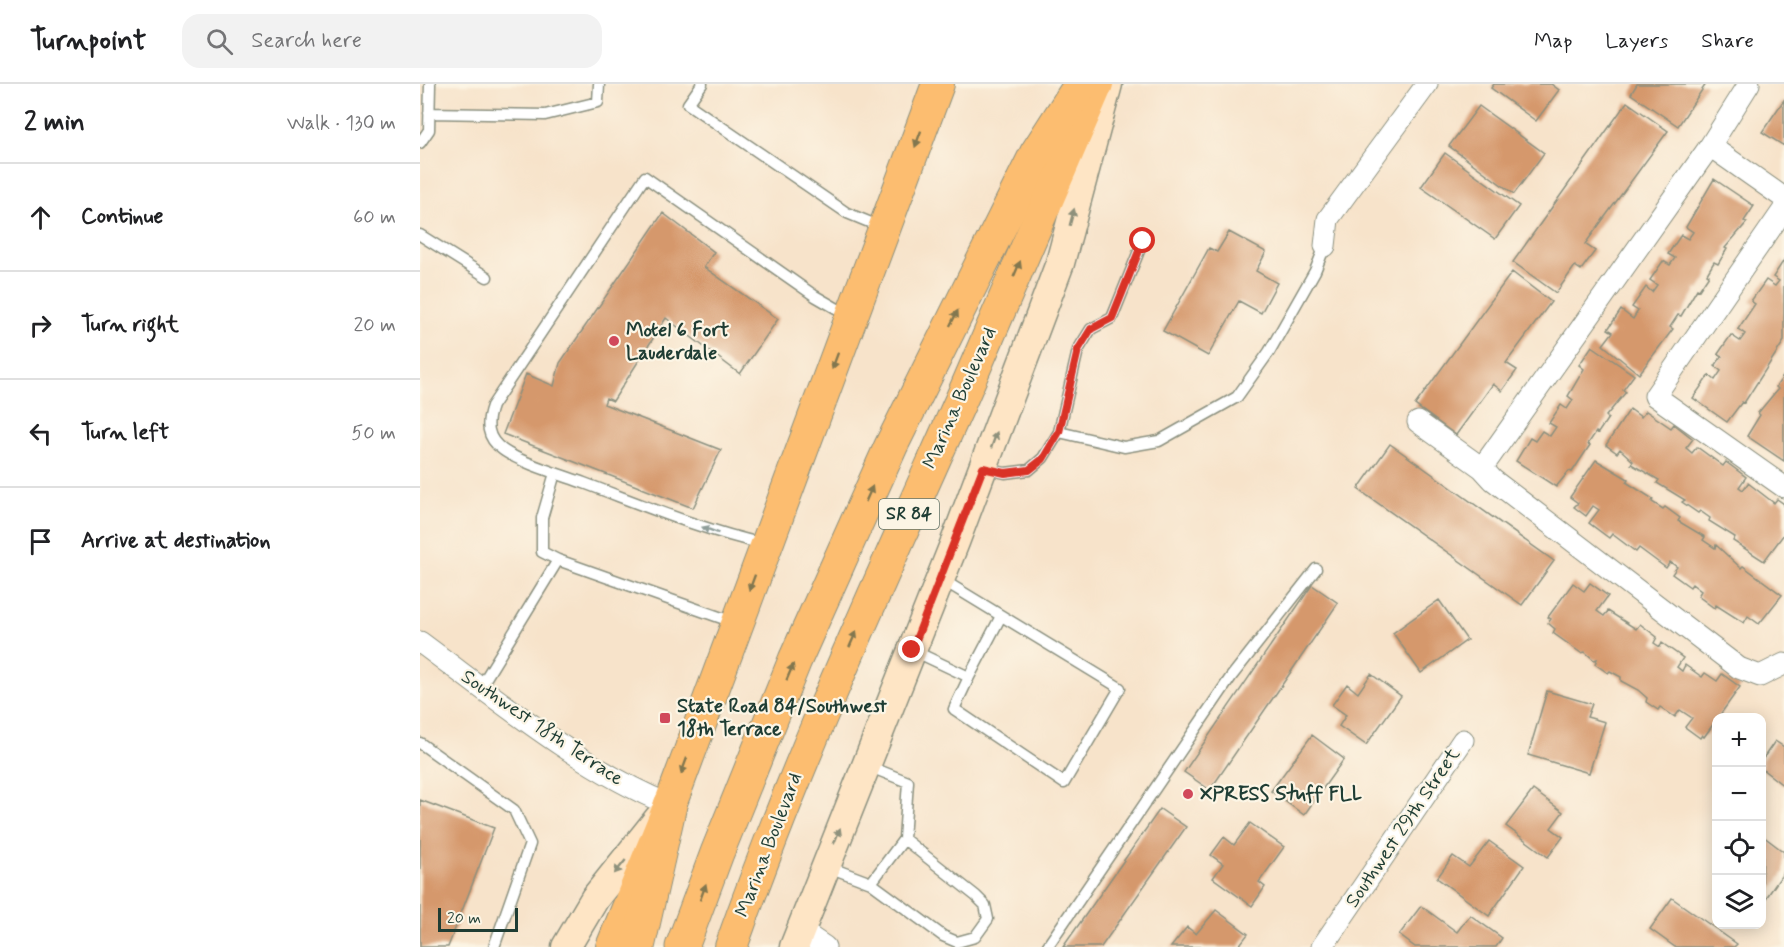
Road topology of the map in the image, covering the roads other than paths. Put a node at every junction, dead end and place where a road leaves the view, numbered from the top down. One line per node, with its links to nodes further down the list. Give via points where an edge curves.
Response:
1 (430, 84): 10 (lane)
2 (599, 84): 10 (lane, via 598,102 545,115)
3 (702, 84): 15 (lane, via 688,104 847,213)
4 (938, 84): 15 (main road, one-way to 15)
5 (1081, 84): 50 (highway, one-way to 5, via 773,714 882,466 1036,154)
6 (1097, 84): 51 (main road, Marina Boulevard / SR 84, one-way to 6, via 768,842 842,663)
7 (1108, 84): 23 (main road, one-way to 7, via 1060,263)
8 (1427, 84): 18 (street, via 1328,219)
9 (1749, 84): 12 (street)
10 (429, 113): 11 (lane, via 429,130)
11 (420, 143)
12 (1710, 146): 13 (street); 24 (street)
13 (1784, 198)
14 (1784, 209): 26 (street, via 1655,396)
15 (884, 228): 20 (main road)
16 (420, 235): 19 (lane)
17 (1143, 241): 22 (lane, via 1112,318 1091,329 1078,350)
18 (1325, 246): 22 (lane, via 1316,271 1269,352 1236,398 1159,441 1124,447)
19 (487, 277)
20 (851, 317): 25 (lane, via 645,177 492,406 487,420 490,436 503,450); 27 (main road, one-way to 27)
21 (1418, 422): 24 (street)
22 (1059, 432): 23 (lane, via 1043,459 1029,470 1005,473)
23 (983, 468): 30 (main road)
24 (1482, 468): 35 (street, via 1739,668 1760,676)
25 (555, 473): 27 (lane, one-way to 25, via 722,534); 28 (lane, via 542,518 542,552)
26 (1784, 487)
27 (767, 544): 32 (main road, one-way to 32)
28 (558, 560): 32 (lane); 37 (lane)
29 (1316, 569): 53 (lane, via 1231,677)
30 (941, 579): 31 (lane); 34 (main road)
31 (1001, 616): 36 (lane); 36 (lane, via 1120,688 1064,783 954,709)
32 (738, 624): 41 (main road, one-way to 41)
33 (420, 642): 37 (street, Southwest 18th Terrace)
34 (912, 650): 36 (lane); 40 (main road)
35 (1784, 664)
36 (969, 677)
37 (481, 686): 41 (street, Southwest 18th Terrace, via 622,784)
38 (1463, 740): 54 (street, Southwest 29th Street)
39 (420, 743): 46 (lane, via 514,810 530,844)
40 (866, 765): 42 (lane, via 908,782); 43 (main road, one-way to 40)
41 (670, 805): 47 (main road, one-way to 47, via 595,898); 48 (main road); 49 (highway)
42 (904, 839): 44 (lane); 44 (lane, via 985,905 988,919 975,937 957,942 943,936)
43 (826, 866): 44 (lane); 45 (main road)
44 (871, 883)
45 (797, 938): 52 (street)
46 (494, 947)
47 (566, 947)
48 (612, 947)
49 (638, 947)
50 (682, 947)
51 (730, 947)
52 (825, 947)
53 (1047, 947)
54 (1322, 947)

